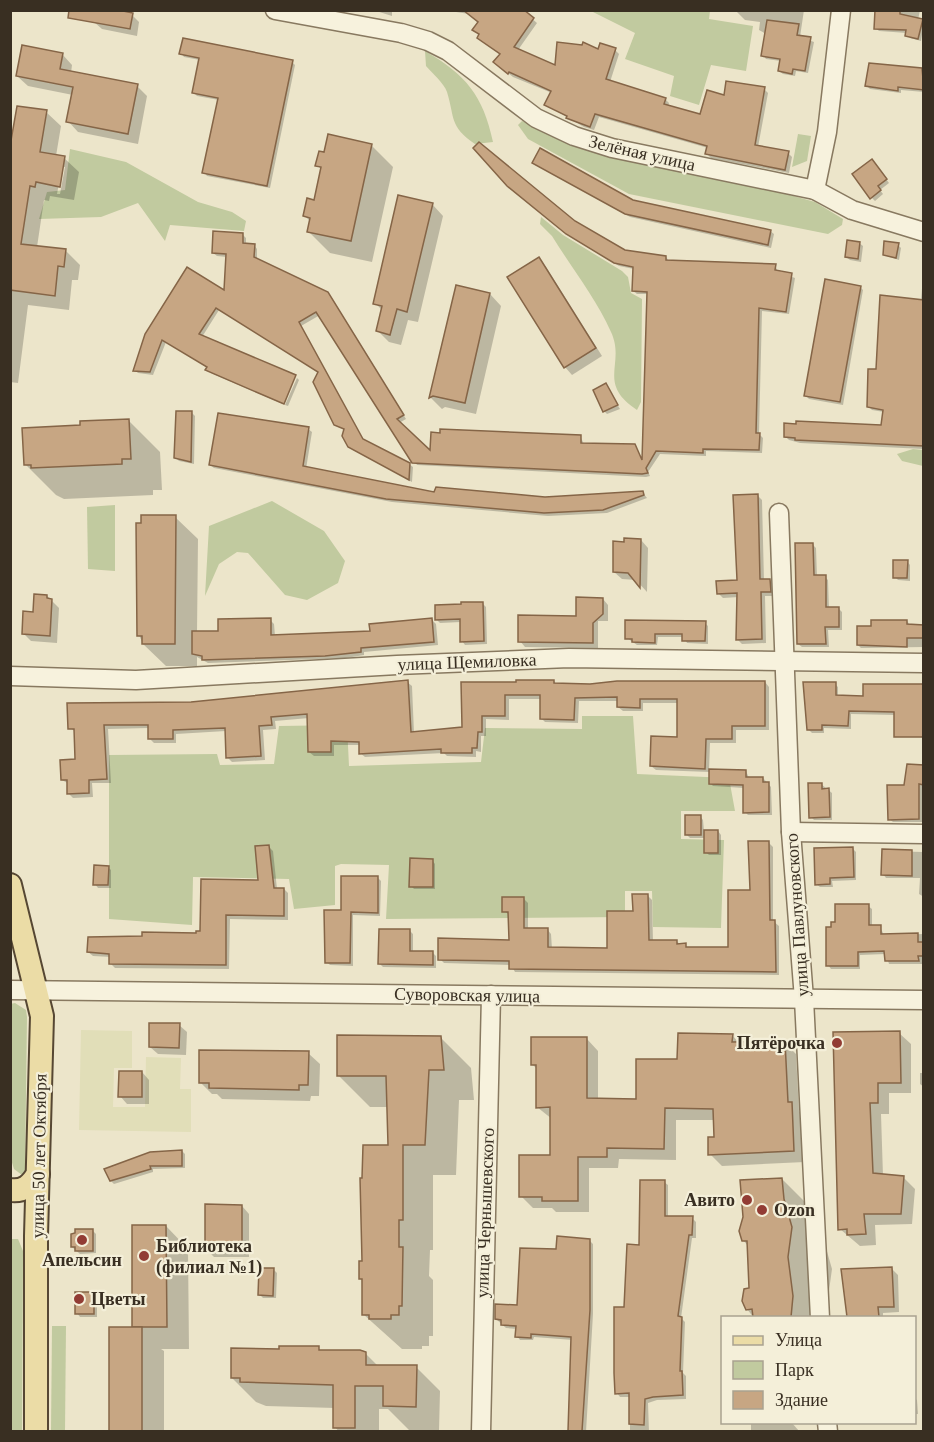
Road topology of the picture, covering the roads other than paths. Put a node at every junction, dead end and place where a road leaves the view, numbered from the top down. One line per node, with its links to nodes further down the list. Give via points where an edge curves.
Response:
1 (275, 10): 3 (street, Зелёная улица, via 428,41 448,51 536,117 574,136 612,148)
2 (841, 10): 3 (street, via 827,132)
3 (815, 190): 4 (street, Зелёная улица, via 852,210)
4 (924, 231)
5 (779, 513): 6 (street, улица Павлуновского)
6 (785, 661): 7 (street, улица Щемиловка); 8 (street, улица Щемиловка, via 569,658 136,680); 9 (street, улица Павлуновского)
7 (924, 663)
8 (10, 676)
9 (791, 832): 10 (street); 15 (street, улица Павлуновского)
10 (924, 834)
11 (10, 885): 12 (main road, улица 50 лет Октября)
12 (38, 989): 13 (street, Суворовская улица); 14 (street, Суворовская улица); 17 (main road, улица 50 лет Октября, via 42,1016)
13 (10, 990)
14 (491, 995): 15 (street, Суворовская улица); 23 (street, улица Чернышевского)
15 (804, 999): 16 (street, Суворовская улица); 21 (street, улица Павлуновского)
16 (924, 1000)
17 (38, 1174): 18 (main road, via 23,1190); 20 (main road, улица 50 лет Октября)
18 (10, 1190)
19 (10, 1205): 20 (main road, via 23,1207)
20 (36, 1221): 22 (main road, улица 50 лет Октября)
21 (820, 1316)
22 (36, 1431)
23 (481, 1431)

